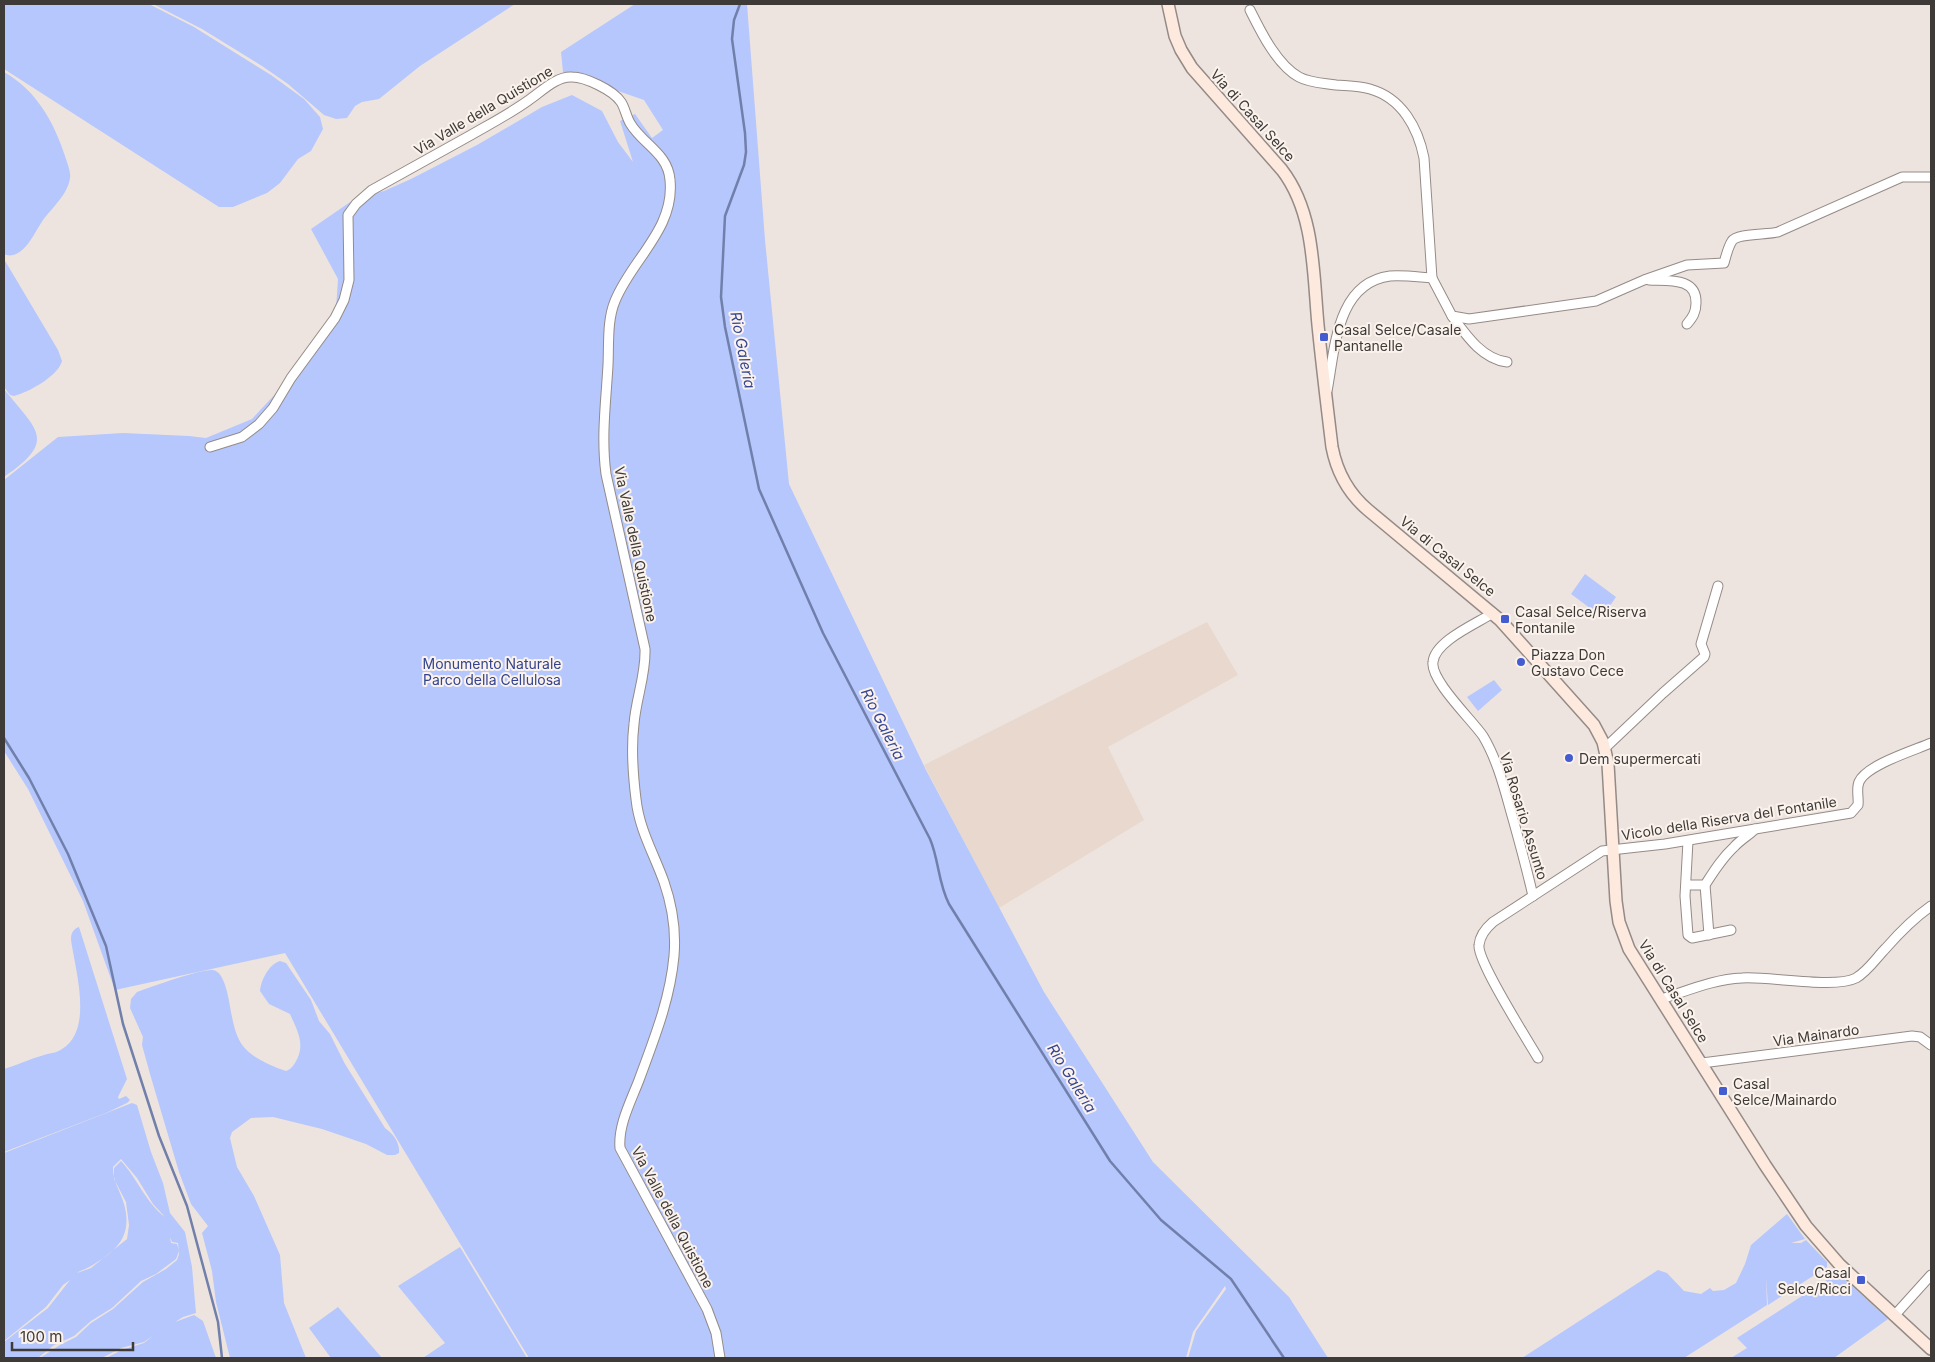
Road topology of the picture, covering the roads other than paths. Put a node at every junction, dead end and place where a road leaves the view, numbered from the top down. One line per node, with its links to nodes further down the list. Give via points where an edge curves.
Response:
1 (1168, 4): 9 (main road, Via di Casal Selce, via 1178,43 1192,68 1276,162 1291,181 1298,198 1310,245)
2 (1250, 10): 4 (street, via 1270,46 1296,75 1310,82 1375,91 1392,100 1406,114 1420,140 1424,158)
3 (1931, 177): 5 (street, via 1902,177 1778,232 1738,236 1732,241 1724,264 1689,264)
4 (1432, 278): 6 (street); 9 (street, via 1388,276 1356,292 1342,316)
5 (1644, 280): 6 (street, via 1596,301 1472,319); 7 (street, via 1678,282 1694,289 1696,309)
6 (1452, 316): 8 (street, via 1488,357)
7 (1687, 324)
8 (1507, 362)
9 (1326, 396): 12 (main road, Via di Casal Selce, via 1335,461 1353,495)
10 (210, 447): 31 (street, Via Valle della Quistione, via 232,442 259,424 335,318 349,280 348,215 372,190 516,109 555,82 569,77 578,78 603,88 621,101 636,132 662,157 670,180 669,207 660,228 625,282 612,310 604,457 645,649 644,675 634,723 636,802 649,848 664,882 675,940 666,1004 625,1118 620,1148 707,1309 716,1333)
11 (1718, 586): 14 (street, via 1700,644 1704,657)
12 (1493, 613): 14 (main road, Via di Casal Selce, via 1590,720); 20 (street, Via Rosario Assunto, via 1440,647 1433,660 1433,668 1482,735 1493,756)
13 (1931, 743): 15 (street, Vicolo della Riserva del Fontanile, via 1865,774 1858,782 1858,805 1851,813)
14 (1605, 748): 17 (main road, Via di Casal Selce)
15 (1755, 829): 16 (street, Vicolo della Riserva del Fontanile); 19 (street, via 1721,860)
16 (1688, 841): 17 (street, Vicolo della Riserva del Fontanile); 18 (street)
17 (1613, 850): 20 (street, Vicolo della Riserva del Fontanile, via 1599,853); 24 (main road, Via di Casal Selce, via 1621,929 1629,949)
18 (1686, 885): 19 (street); 23 (street, via 1688,935 1692,938)
19 (1705, 885): 23 (street)
20 (1534, 896): 26 (street, Vicolo della Riserva del Fontanile, via 1490,925 1482,934 1479,947 1490,975)
21 (1931, 906): 24 (street, via 1903,930 1864,972 1850,980 1812,982 1737,978)
22 (1731, 930): 23 (street)
23 (1709, 935)
24 (1660, 1000): 27 (main road, Via di Casal Selce)
25 (1931, 1045): 27 (street, Via Mainardo, via 1920,1037 1912,1036)
26 (1538, 1058)
27 (1702, 1064): 29 (main road, Via di Casal Selce, via 1806,1226 1840,1265)
28 (1931, 1275): 29 (street)
29 (1894, 1316): 30 (main road, Via di Casal Selce)
30 (1931, 1349)
31 (720, 1358)

